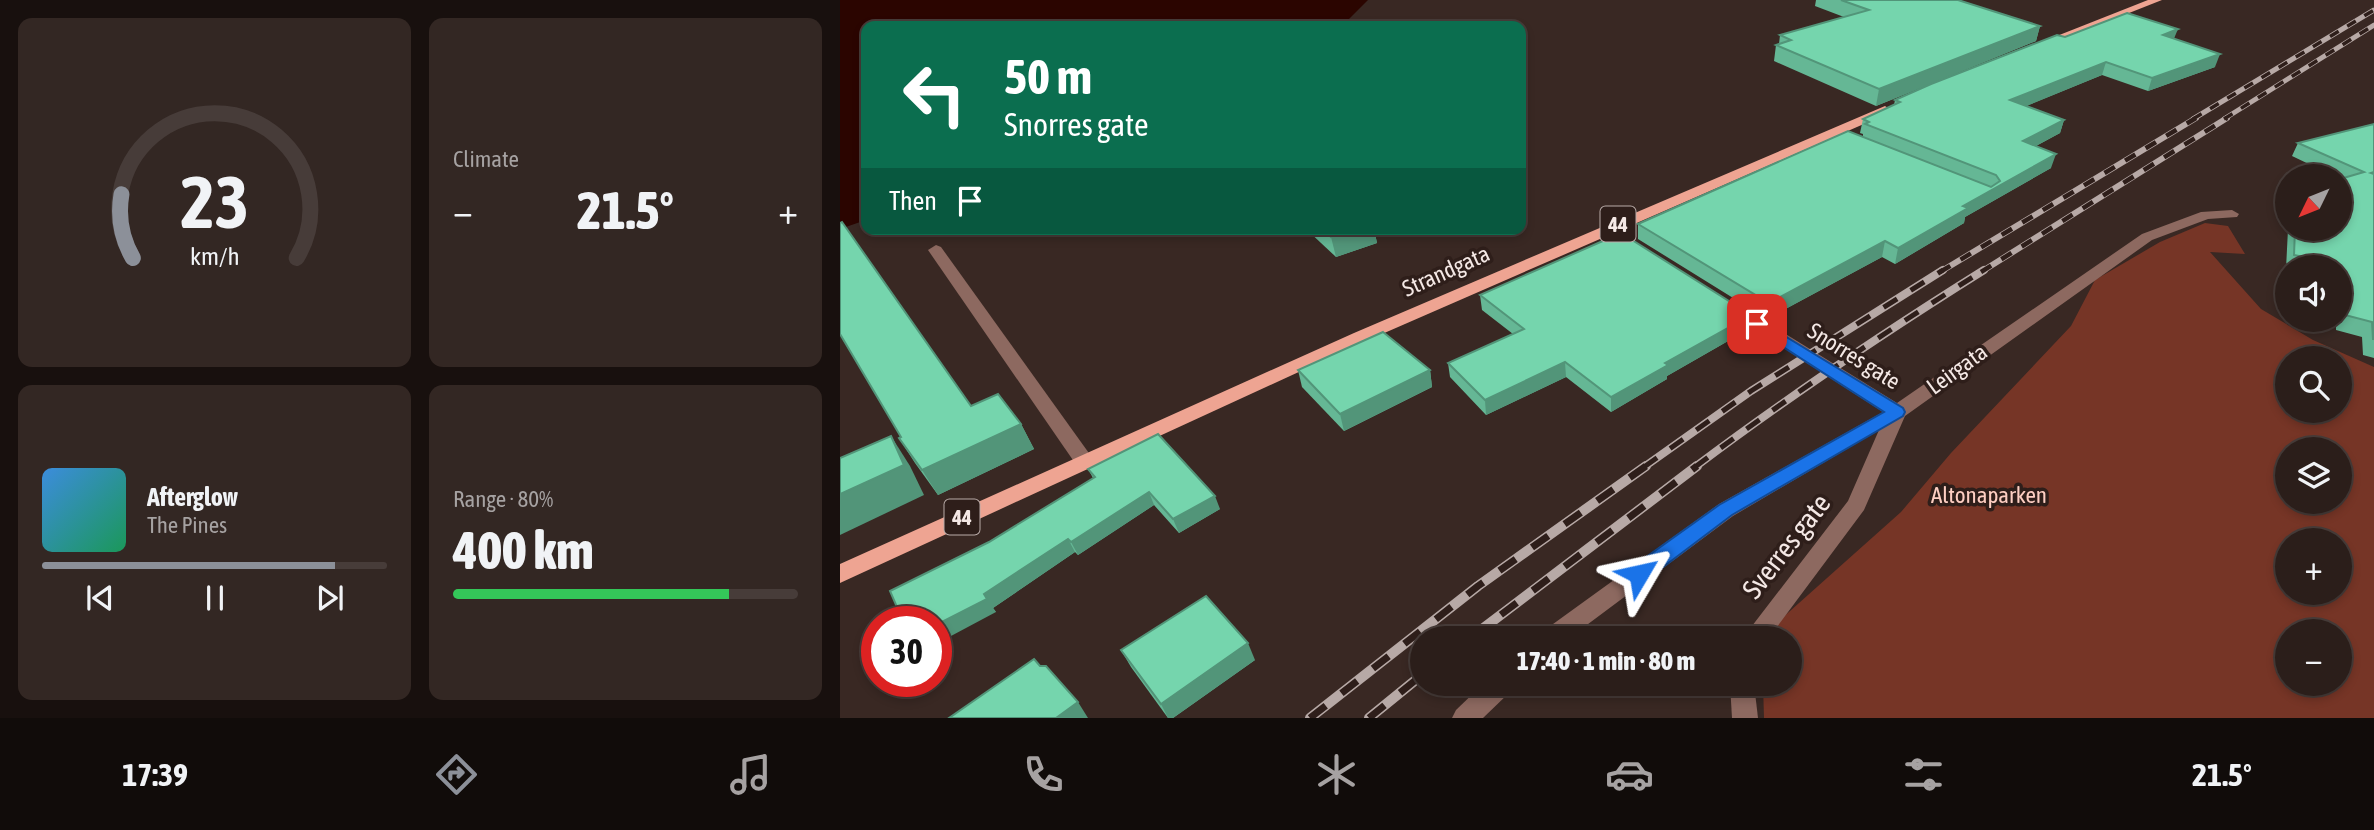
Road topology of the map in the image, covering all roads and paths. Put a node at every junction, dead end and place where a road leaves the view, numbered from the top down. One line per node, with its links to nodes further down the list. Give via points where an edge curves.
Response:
1 (2157, 0): 2 (main road)
2 (2027, 50)
3 (1898, 104): 5 (main road, Strandgata / 44, via 1840,134)
4 (2232, 214): 9 (street, Leirgata, via 2206,215 2147,237)
5 (1607, 229): 6 (street); 10 (main road, Strandgata / 44)
6 (1626, 241)
7 (936, 250): 10 (street)
8 (1720, 300): 9 (street, Snorres gate)
9 (1897, 412): 12 (street, Leirgata, via 1726,510); 13 (street, Sverres gate, via 1857,505)
10 (1084, 461): 11 (main road, Strandgata / 44)
11 (840, 574)
12 (1568, 626)
13 (1764, 626)
14 (1488, 696): 16 (street)
15 (1743, 696): 17 (street)
16 (1465, 718)
17 (1745, 718)

